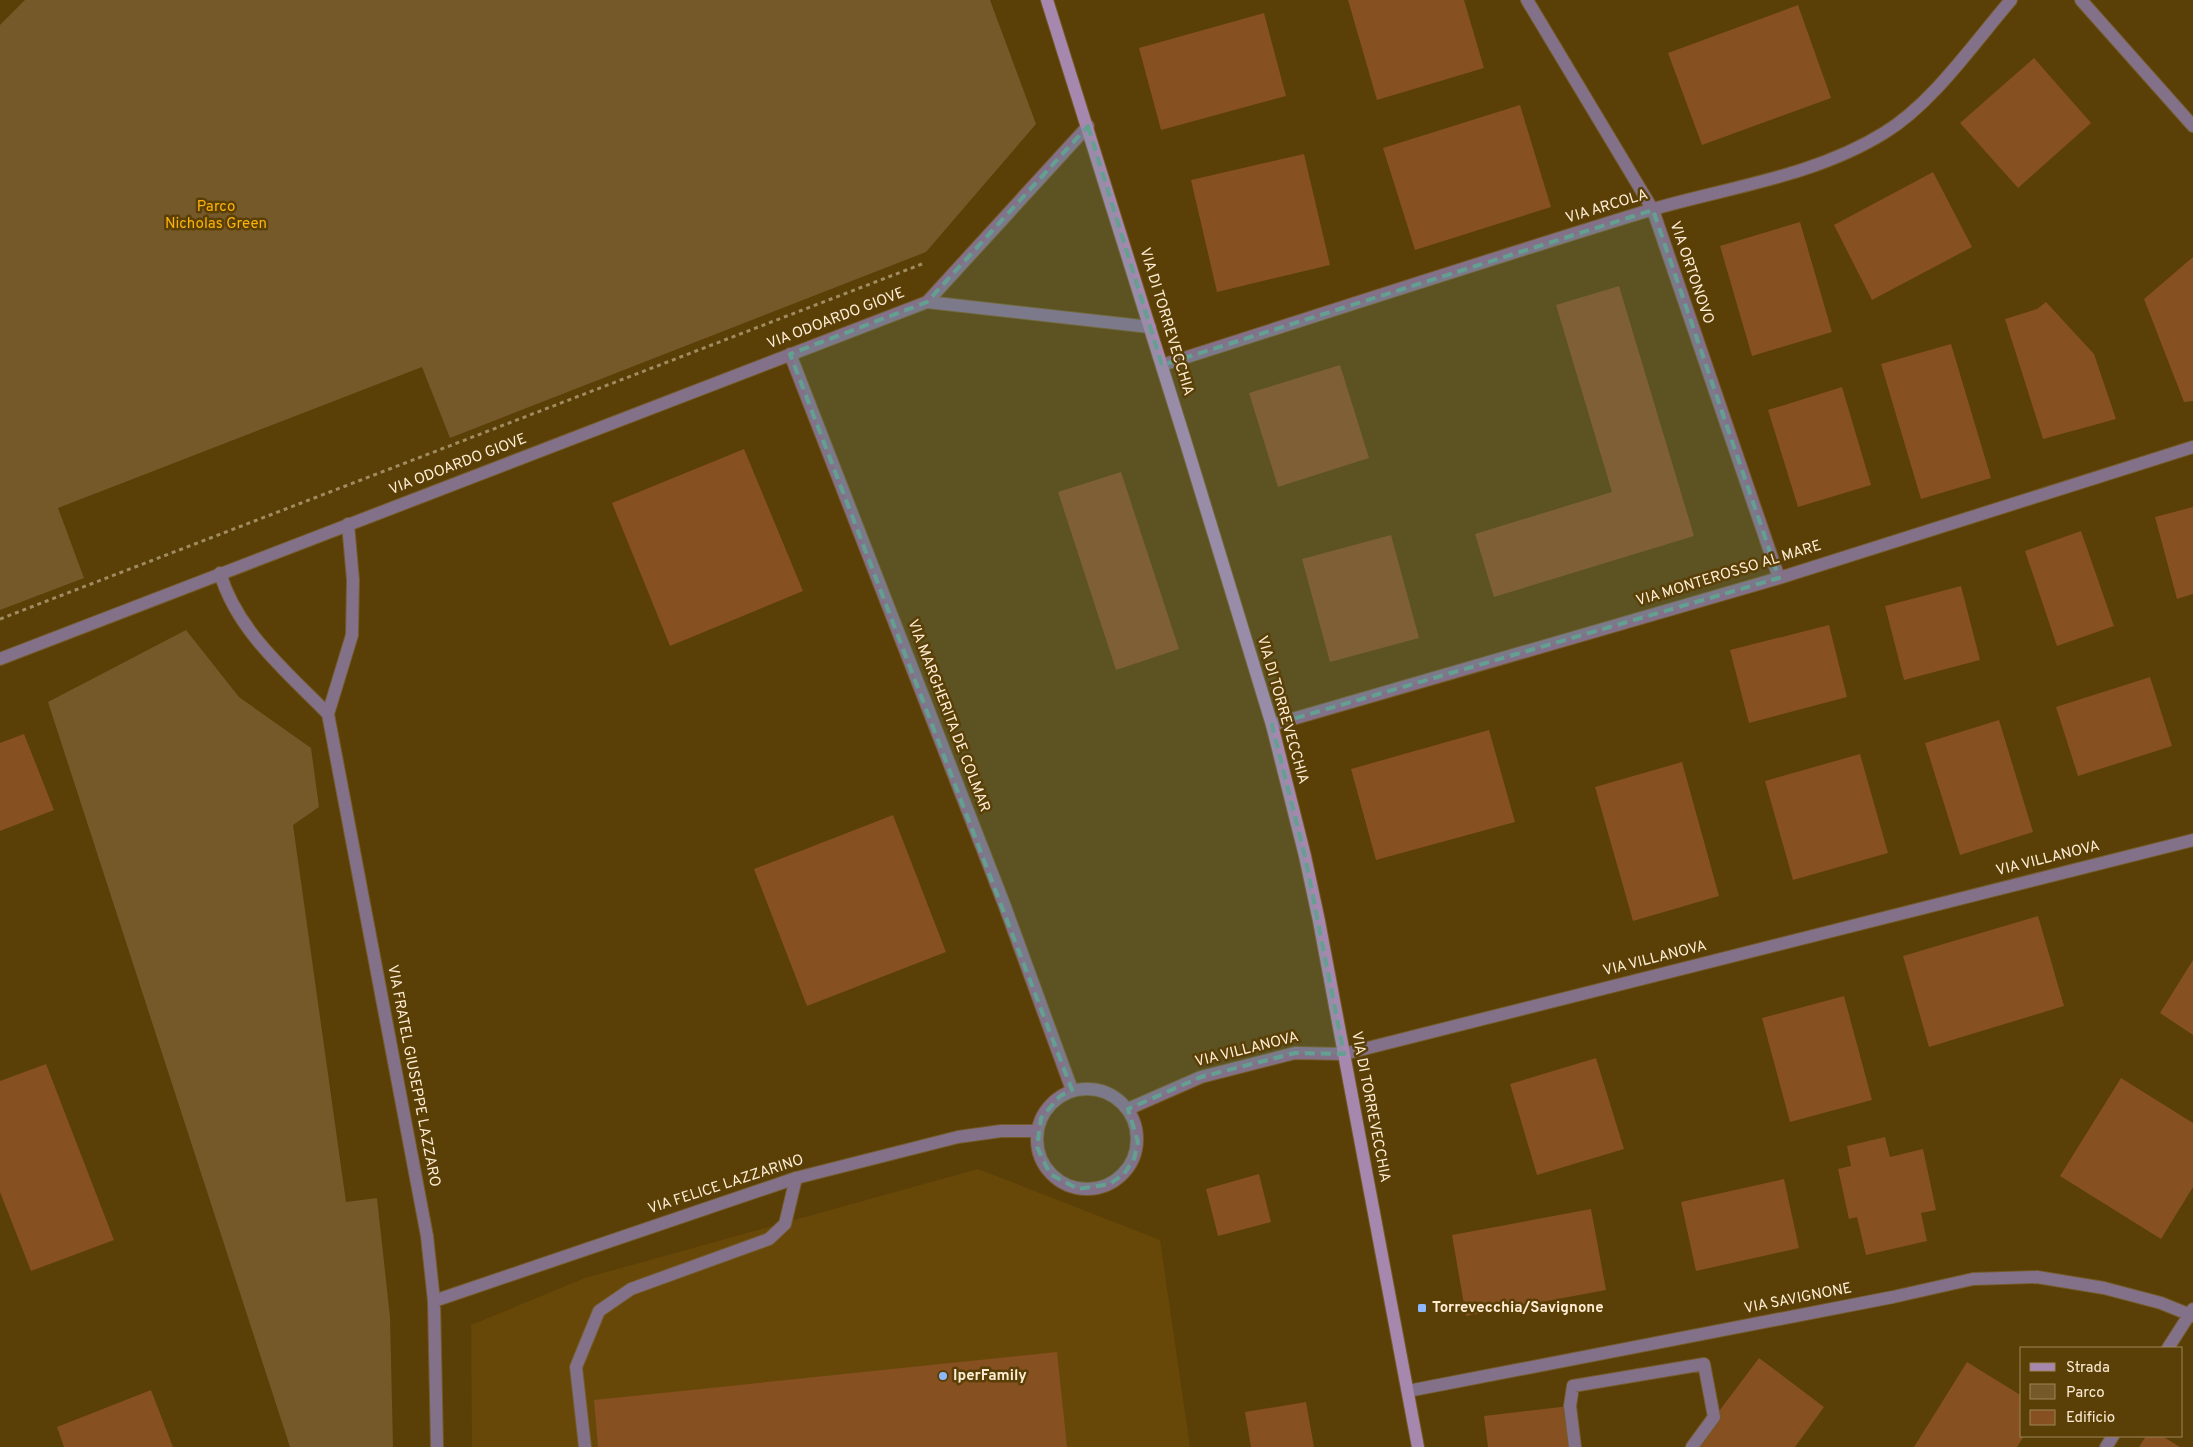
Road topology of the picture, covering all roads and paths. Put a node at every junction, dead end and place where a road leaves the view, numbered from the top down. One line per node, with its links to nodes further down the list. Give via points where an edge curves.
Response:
1 (1047, 0): 5 (main road, VIA DI TORREVECCHIA)
2 (1527, 0): 7 (street, VIA ORTONOVO)
3 (2011, 0): 7 (street, VIA ARCOLA, via 1941,83 1886,132 1820,163)
4 (2081, 0): 6 (street)
5 (1088, 126): 9 (street, VIA ODOARDO GIOVE); 10 (main road, VIA DI TORREVECCHIA)
6 (2193, 126)
7 (1652, 210): 12 (street, VIA ARCOLA); 16 (street, VIA ORTONOVO)
8 (926, 262): 17 (path)
9 (927, 302): 10 (street, VIA ODOARDO GIOVE); 11 (street, VIA ODOARDO GIOVE)
10 (1150, 327): 12 (main road, VIA DI TORREVECCHIA)
11 (790, 354): 14 (street, VIA ODOARDO GIOVE); 23 (street, VIA MARGHERITA DE COLMAR, via 1004,904)
12 (1162, 365): 20 (main road, VIA DI TORREVECCHIA)
13 (2193, 447): 16 (street, VIA MONTEROSSO AL MARE)
14 (348, 524): 15 (street, VIA ODOARDO GIOVE); 19 (street, via 353,580 352,635)
15 (220, 573): 18 (street, VIA ODOARDO GIOVE); 19 (street, via 225,590 244,624)
16 (1779, 578): 20 (street, VIA MONTEROSSO AL MARE)
17 (0, 619)
18 (0, 659)
19 (328, 714): 27 (street, VIA FRATEL GIUSEPPE LAZZARO, via 427,1236)
20 (1272, 725): 22 (main road, VIA DI TORREVECCHIA, via 1305,856)
21 (2193, 840): 22 (street, VIA VILLANOVA)
22 (1344, 1054): 24 (street, VIA VILLANOVA, via 1286,1055 1201,1077); 30 (main road, VIA DI TORREVECCHIA)
23 (1072, 1090): 24 (street, via 1103,1090); 25 (street, via 1048,1107)
24 (1128, 1108): 25 (street, via 1136,1124 1138,1142 1134,1159 1124,1174 1110,1184 1094,1189 1070,1186 1050,1174 1037,1146)
25 (1037, 1131): 26 (street, VIA FELICE LAZZARINO, via 1001,1131 958,1137)
26 (796, 1178): 27 (street, VIA FELICE LAZZARINO); 32 (street, via 785,1224 769,1239 631,1289 599,1311 576,1367)
27 (434, 1301): 31 (street, VIA FRATEL GIUSEPPE LAZZARO)
28 (2192, 1313): 29 (street); 30 (street, VIA SAVIGNONE, via 2066,1281 2037,1277 1973,1279)
29 (2169, 1347)
30 (1408, 1391): 33 (main road, VIA DI TORREVECCHIA)
31 (437, 1447)
32 (585, 1447)
33 (1418, 1447)
34 (1575, 1447): 35 (street, via 1570,1406 1573,1386 1704,1364 1714,1417)
35 (1692, 1447)

